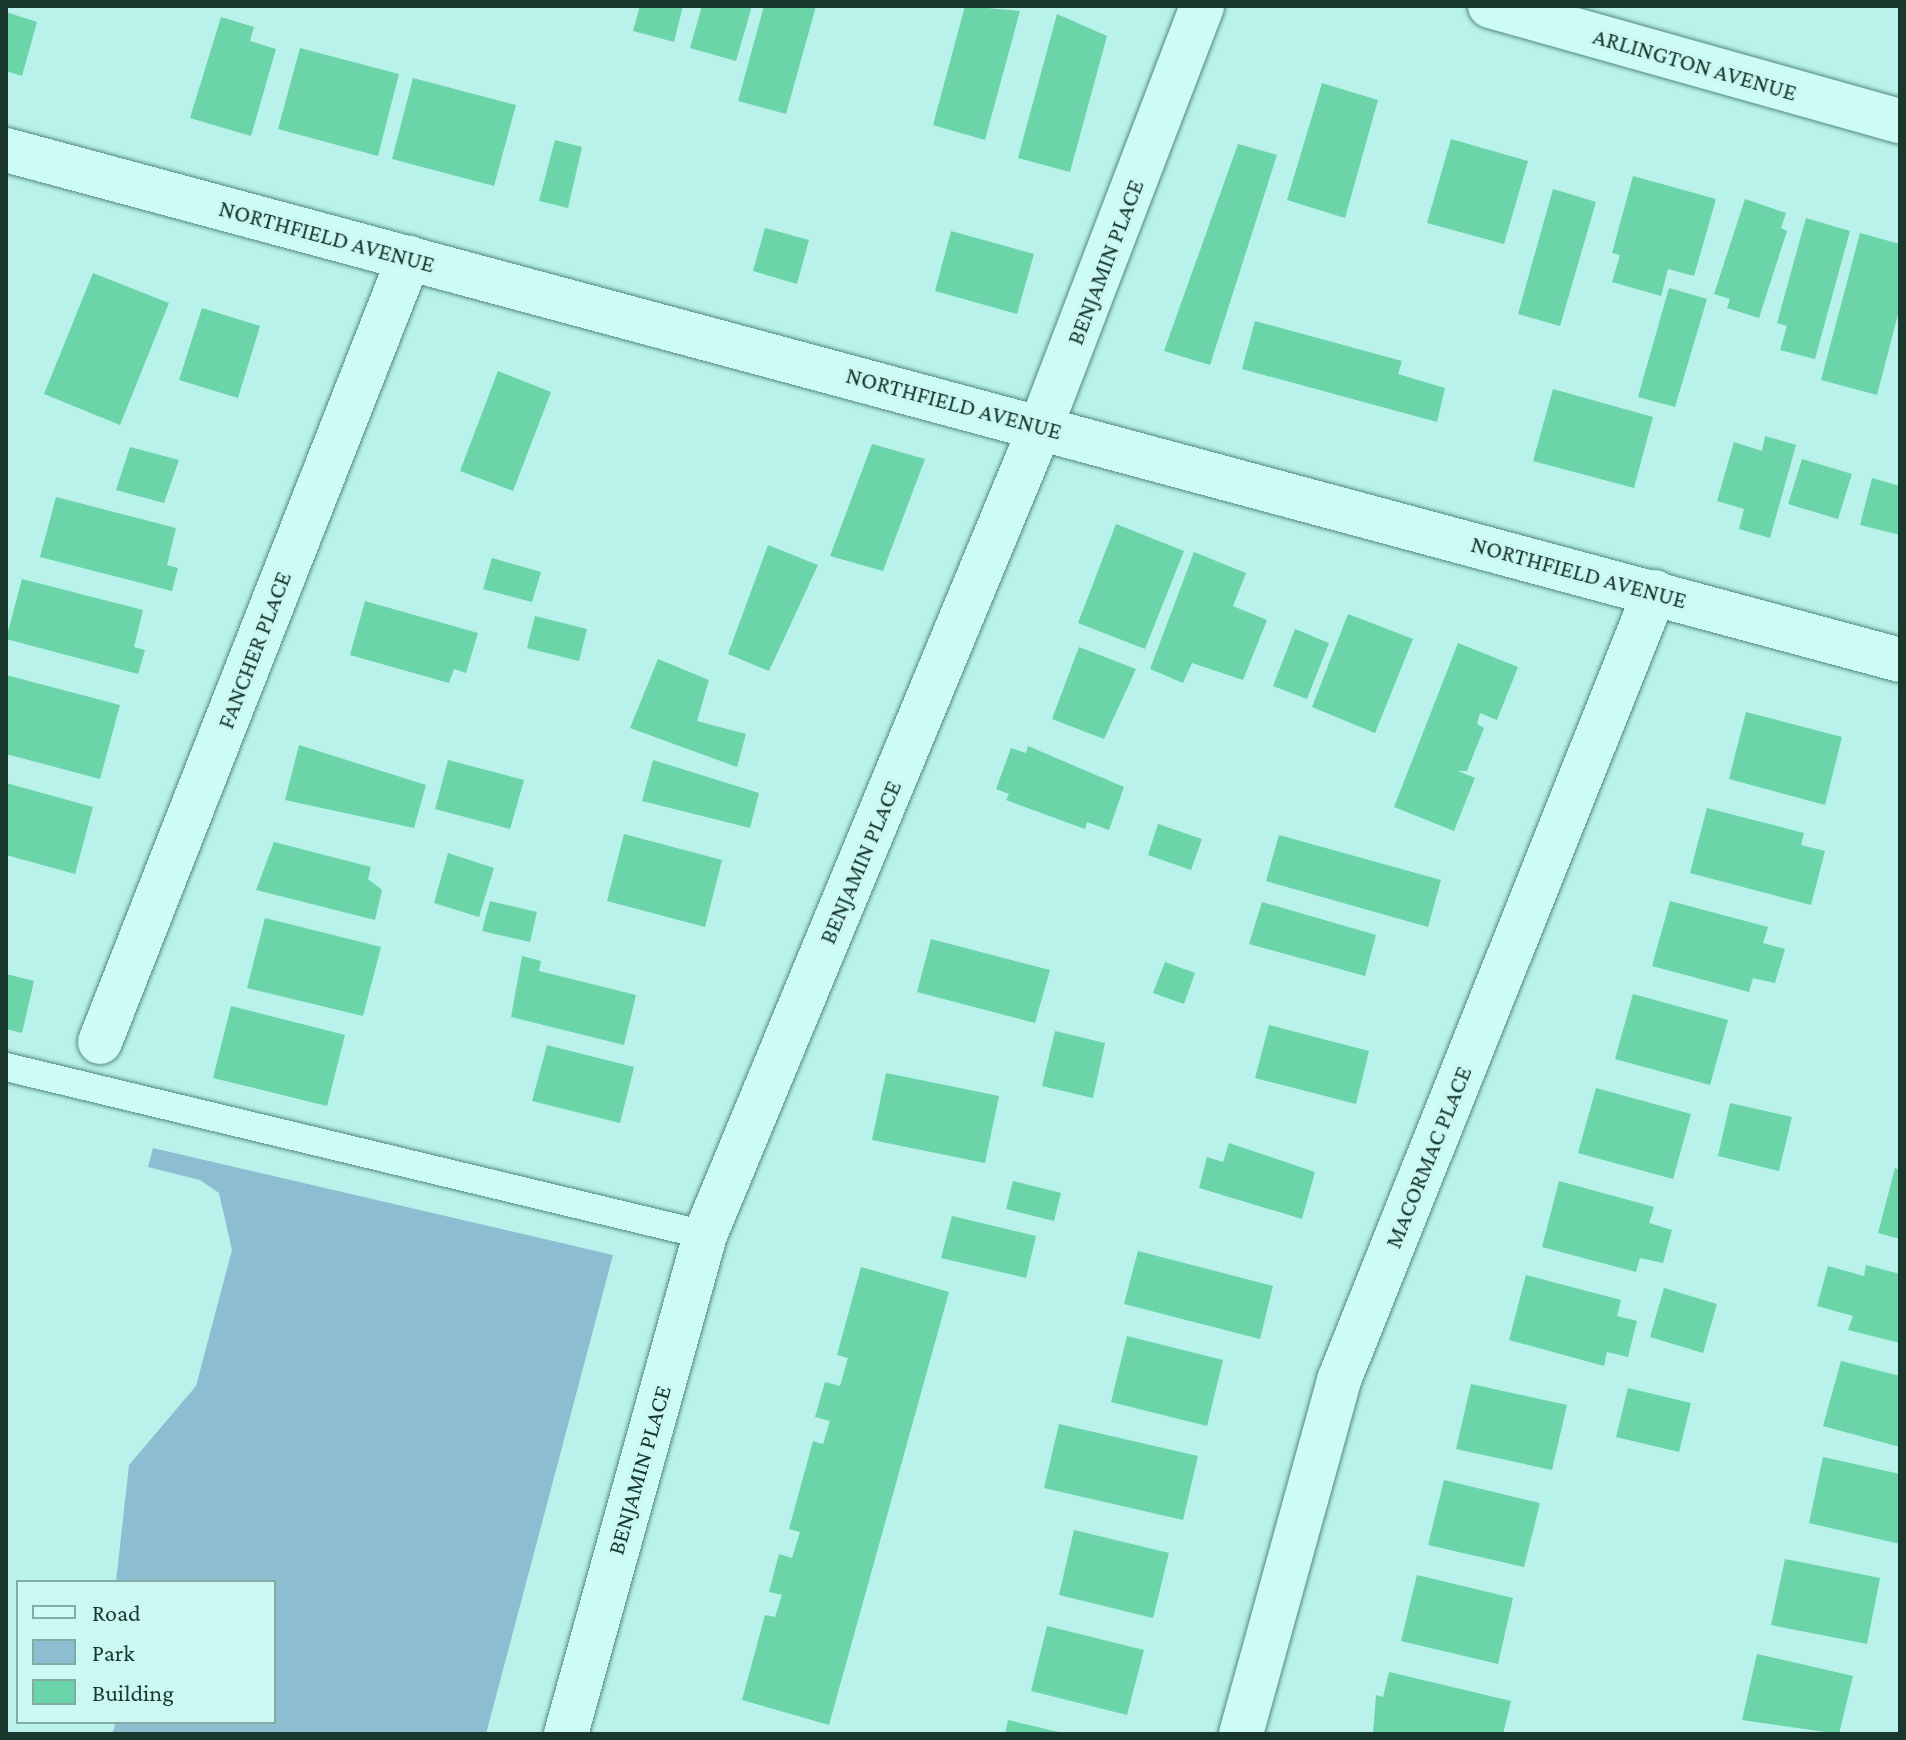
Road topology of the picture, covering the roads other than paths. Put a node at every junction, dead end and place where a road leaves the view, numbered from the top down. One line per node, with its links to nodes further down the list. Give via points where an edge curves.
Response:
1 (1202, 6): 6 (street, BENJAMIN PLACE)
2 (1490, 6): 3 (street, ARLINGTON AVENUE)
3 (1900, 121)
4 (6, 150): 5 (street, NORTHFIELD AVENUE)
5 (409, 258): 6 (street, NORTHFIELD AVENUE); 9 (street, FANCHER PLACE)
6 (1041, 426): 7 (street, NORTHFIELD AVENUE); 11 (street, BENJAMIN PLACE)
7 (1655, 592): 8 (street, NORTHFIELD AVENUE); 13 (street, MACORMAC PLACE, via 1339,1380)
8 (1900, 660)
9 (100, 1042)
10 (6, 1067): 11 (lane)
11 (705, 1235): 12 (street, BENJAMIN PLACE)
12 (566, 1734)
13 (1241, 1734)

